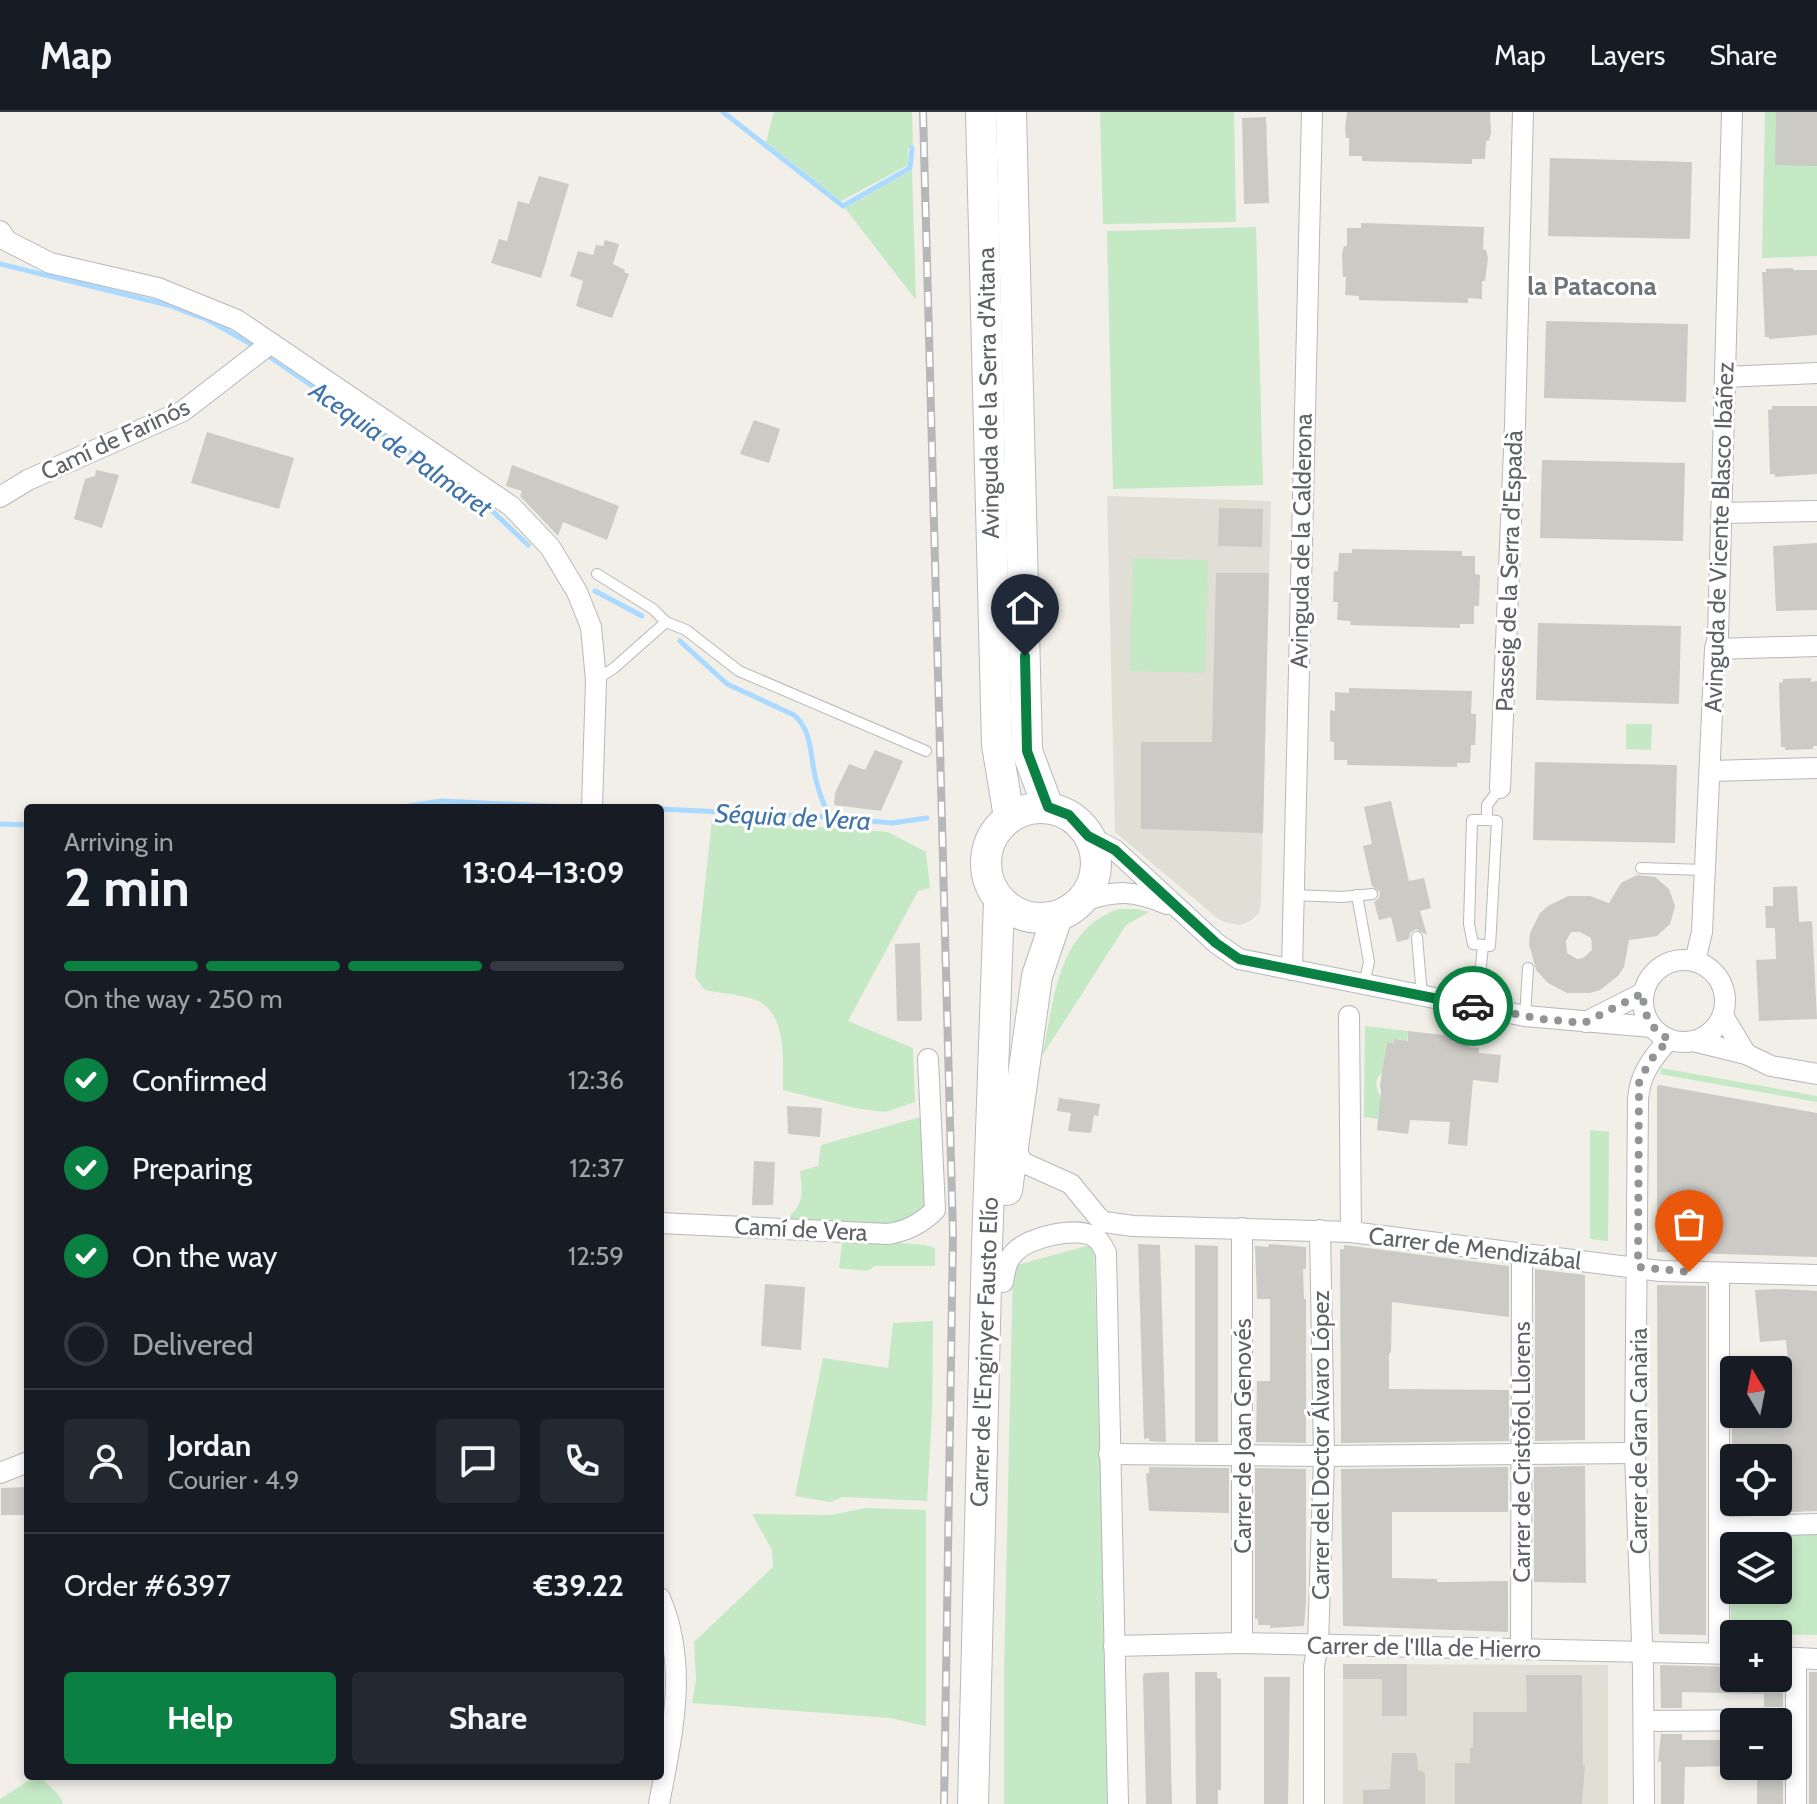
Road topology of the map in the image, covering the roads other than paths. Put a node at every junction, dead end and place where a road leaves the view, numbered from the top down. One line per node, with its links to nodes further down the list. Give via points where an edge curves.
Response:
1 (981, 112): 24 (main road, Avinguda de la Serra d'Aitana, via 997,745)
2 (1011, 112): 23 (main road, Avinguda de la Serra d'Aitana, via 1027,751)
3 (1312, 112): 30 (street, Avinguda de la Calderona)
4 (1523, 112): 21 (street, Passeig de la Serra d'Espadà)
5 (1732, 112): 9 (street, Avinguda de Vicente Blasco Ibáñez)
6 (0, 231): 7 (street, via 7,241 50,263 158,288 237,320)
7 (271, 343): 10 (street, Camí de Farinós, via 183,411); 17 (street, via 511,506 550,547 577,592 591,627)
8 (1817, 373): 9 (street)
9 (1725, 377): 12 (street, Avinguda de Vicente Blasco Ibáñez)
10 (0, 497)
11 (1817, 511): 12 (street)
12 (1722, 513): 16 (street, Avinguda de Vicente Blasco Ibáñez)
13 (597, 574): 14 (lane)
14 (666, 622): 17 (lane); 18 (lane, via 686,630 739,671)
15 (1817, 646): 16 (street)
16 (1715, 649): 20 (street, Avinguda de Vicente Blasco Ibáñez)
17 (596, 680): 22 (street)
18 (926, 751)
19 (1817, 768): 20 (street)
20 (1711, 771): 28 (street, Avinguda de Vicente Blasco Ibáñez)
21 (1500, 788): 25 (lane, Passeig de la Serra d'Espadà, via 1487,805)
22 (592, 804)
23 (1048, 807): 24 (main road); 26 (main road, via 1069,815)
24 (1009, 817): 32 (main road, via 998,831 988,865)
25 (1487, 820): 36 (lane, via 1497,821 1490,946); 36 (lane, Passeig de la Serra d'Espadà, via 1472,820 1469,924 1473,944)
26 (1088, 836): 33 (main road, via 1094,866 1091,885); 34 (street, via 1115,850)
27 (1641, 868): 28 (lane)
28 (1705, 870): 37 (street, Avinguda de Vicente Blasco Ibáñez)
29 (1372, 894): 31 (lane)
30 (1293, 895): 31 (lane); 39 (street, Avinguda de la Calderona)
31 (1357, 895): 40 (lane, via 1369,962)
32 (999, 901): 33 (main road, via 1011,911 1041,919); 90 (main road, Carrer de l'Enginyer Fausto Elío)
33 (1070, 909): 34 (street, via 1114,892 1139,893); 53 (main road, Carrer de l'Enginyer Fausto Elío, via 1037,976)
34 (1182, 910): 39 (street, via 1239,959)
35 (1417, 937): 42 (lane)
36 (1483, 945): 43 (lane)
37 (1695, 961): 41 (street, via 1668,963 1648,980); 46 (street, via 1717,975 1723,988)
38 (1528, 968): 45 (lane)
39 (1292, 970): 40 (street)
40 (1364, 984): 42 (street)
41 (1643, 993): 47 (street); 48 (street, via 1646,1017)
42 (1422, 996): 43 (street)
43 (1477, 1007): 45 (street)
44 (1349, 1016): 58 (street)
45 (1525, 1016): 47 (street)
46 (1723, 1016): 49 (street, via 1706,1036); 50 (street)
47 (1584, 1023): 48 (street)
48 (1661, 1033): 49 (street); 61 (street, Carrer de Gran Canària, via 1639,1083)
49 (1693, 1041): 50 (street)
50 (1746, 1054): 52 (street, via 1771,1066)
51 (928, 1059): 54 (street, Camí de Vera, via 935,1210 905,1231)
52 (1817, 1074)
53 (1012, 1141): 55 (street, Carrer de Mendizábal, via 1022,1162 1071,1184 1104,1222); 64 (main road, Carrer de l'Enginyer Fausto Elío)
54 (664, 1223)
55 (1133, 1226): 56 (street, Carrer de Mendizábal); 59 (street, via 1113,1235)
56 (1242, 1228): 57 (street, Carrer de Mendizábal); 68 (street, Carrer de Joan Genovés)
57 (1320, 1230): 58 (street, Carrer de Mendizábal); 69 (street, Carrer del Doctor Álvaro López)
58 (1351, 1232): 60 (street, Carrer de Mendizábal)
59 (1106, 1253): 64 (street, Carrer de l'Enginyer Fausto Elío, via 1088,1233 1034,1240 1013,1253); 66 (street)
60 (1522, 1254): 61 (street, Carrer de Mendizábal); 67 (street, Carrer de Cristòfol Llorens)
61 (1638, 1267): 62 (street, Carrer de Mendizábal); 65 (street, Carrer de Gran Canària)
62 (1719, 1274): 63 (street, Carrer de Mendizábal); 73 (street)
63 (1817, 1275)
64 (1003, 1282): 91 (main road, Carrer de l'Enginyer Fausto Elío)
65 (1635, 1453): 67 (street); 80 (street, Carrer de Gran Canària)
66 (1109, 1454): 68 (street); 78 (street)
67 (1521, 1454): 69 (street); 79 (street, Carrer de Cristòfol Llorens)
68 (1241, 1455): 69 (street); 76 (street, Carrer de Joan Genovés)
69 (1324, 1456): 77 (street, Carrer del Doctor Álvaro López)
70 (24, 1464): 71 (street)
71 (0, 1473)
72 (1817, 1524): 73 (street)
73 (1719, 1527): 75 (street)
74 (664, 1609): 87 (street, via 675,1641 678,1686)
75 (1724, 1620)
76 (1242, 1643): 77 (street, Carrer de l'Illa de Hierro); 78 (street, Carrer de l'Illa de Hierro)
77 (1318, 1645): 79 (street, Carrer de l'Illa de Hierro); 93 (street, Carrer del Doctor Álvaro López)
78 (1114, 1646): 92 (street)
79 (1521, 1649): 80 (street, Carrer de l'Illa de Hierro)
80 (1641, 1651): 81 (street, Carrer de l'Illa de Hierro); 86 (street, Carrer de Gran Canària)
81 (1720, 1653)
82 (1792, 1658): 83 (street)
83 (1817, 1659)
84 (1792, 1692): 85 (street)
85 (1796, 1720): 86 (street); 95 (street)
86 (1644, 1721): 94 (street, Carrer de Gran Canària)
87 (664, 1773)
88 (663, 1780): 89 (street)
89 (659, 1804)
90 (973, 1804)
91 (991, 1804)
92 (1118, 1804)
93 (1314, 1804)
94 (1644, 1804)
95 (1796, 1804)

